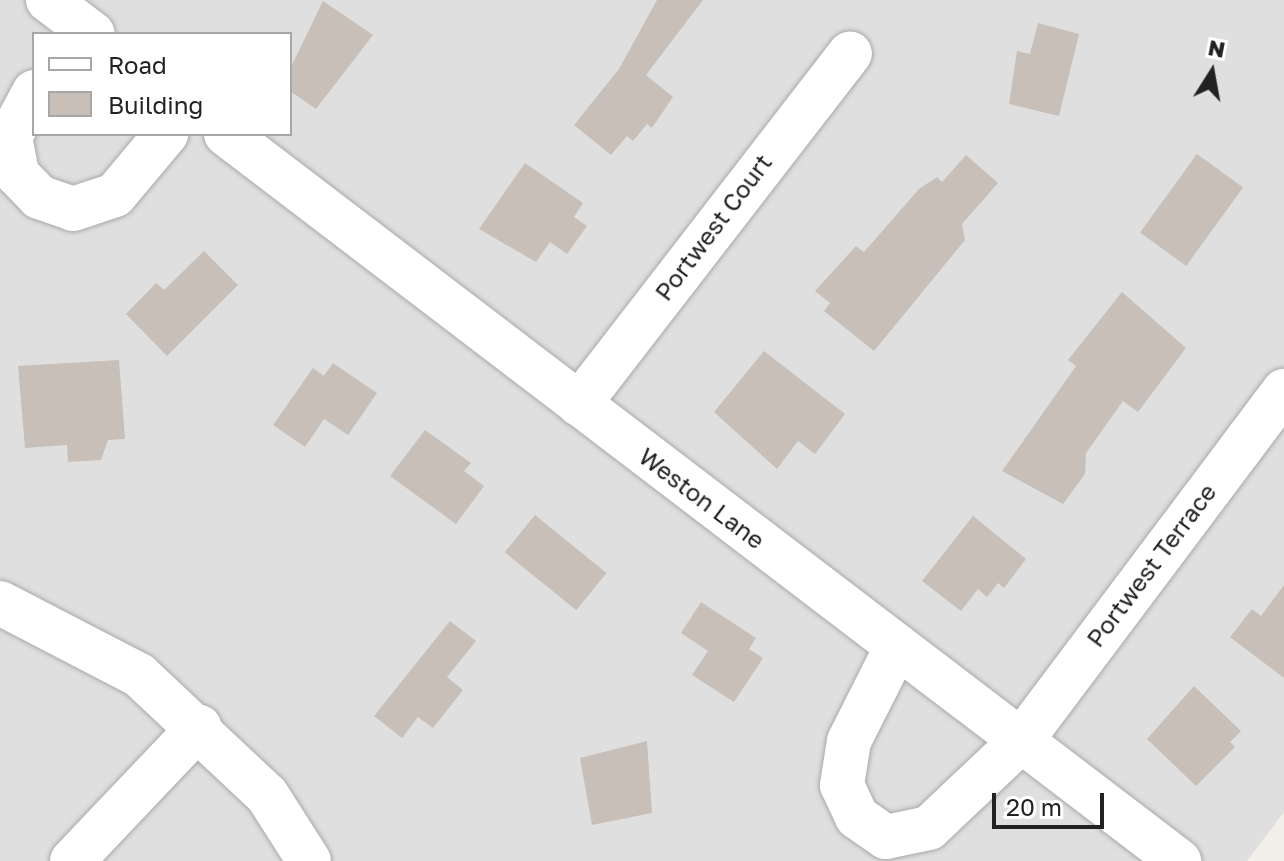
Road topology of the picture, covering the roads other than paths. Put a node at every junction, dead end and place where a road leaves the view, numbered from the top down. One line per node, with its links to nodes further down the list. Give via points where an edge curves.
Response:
1 (850, 53): 6 (street, Portwest Court)
2 (32, 96): 3 (street, via 10,137 17,174 39,197 73,209 115,195)
3 (164, 136)
4 (229, 136): 6 (street, Weston Lane)
5 (1284, 391): 10 (street, Portwest Terrace)
6 (579, 404): 8 (street, Weston Lane)
7 (0, 603): 9 (street, via 101,649)
8 (897, 646): 10 (street, Weston Lane); 10 (street, Portwest Terrace, via 849,741 842,785 857,817 886,837 929,828)
9 (199, 727): 11 (street); 12 (street, via 267,795)
10 (1021, 741): 13 (street, Weston Lane)
11 (72, 861)
12 (309, 861)
13 (1179, 861)

